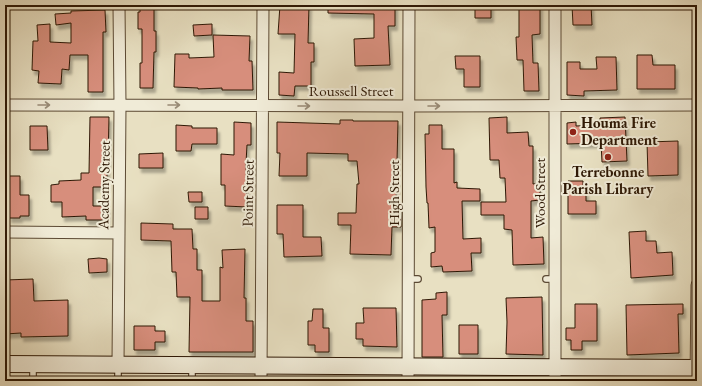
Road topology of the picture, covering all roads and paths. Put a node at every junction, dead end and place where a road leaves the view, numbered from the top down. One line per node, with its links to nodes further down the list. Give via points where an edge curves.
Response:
1 (120, 5): 6 (street, Academy Street)
2 (263, 5): 8 (street, Point Street)
3 (409, 5): 9 (street, High Street)
4 (555, 5): 10 (street, Wood Street)
5 (5, 105): 6 (street, Roussell Street, one-way to 6)
6 (120, 105): 8 (street, Roussell Street, one-way to 8); 12 (street, Academy Street)
7 (697, 105): 10 (street, Roussell Street)
8 (264, 106): 9 (street, Roussell Street, one-way to 9); 19 (street, Point Street)
9 (410, 106): 10 (street, Roussell Street, one-way to 10); 20 (street, High Street, via 414,279)
10 (554, 106): 21 (street, Wood Street, via 551,279)
11 (5, 232): 12 (street)
12 (119, 233): 16 (street, Academy Street)
13 (697, 286): 18 (street)
14 (5, 364): 15 (main road)
15 (33, 364): 16 (main road); 22 (lane)
16 (118, 365): 17 (main road); 23 (lane)
17 (192, 373): 19 (main road)
18 (697, 373): 21 (main road)
19 (261, 374): 20 (main road)
20 (408, 374): 21 (main road)
21 (555, 374)
22 (33, 381)
23 (118, 381)

